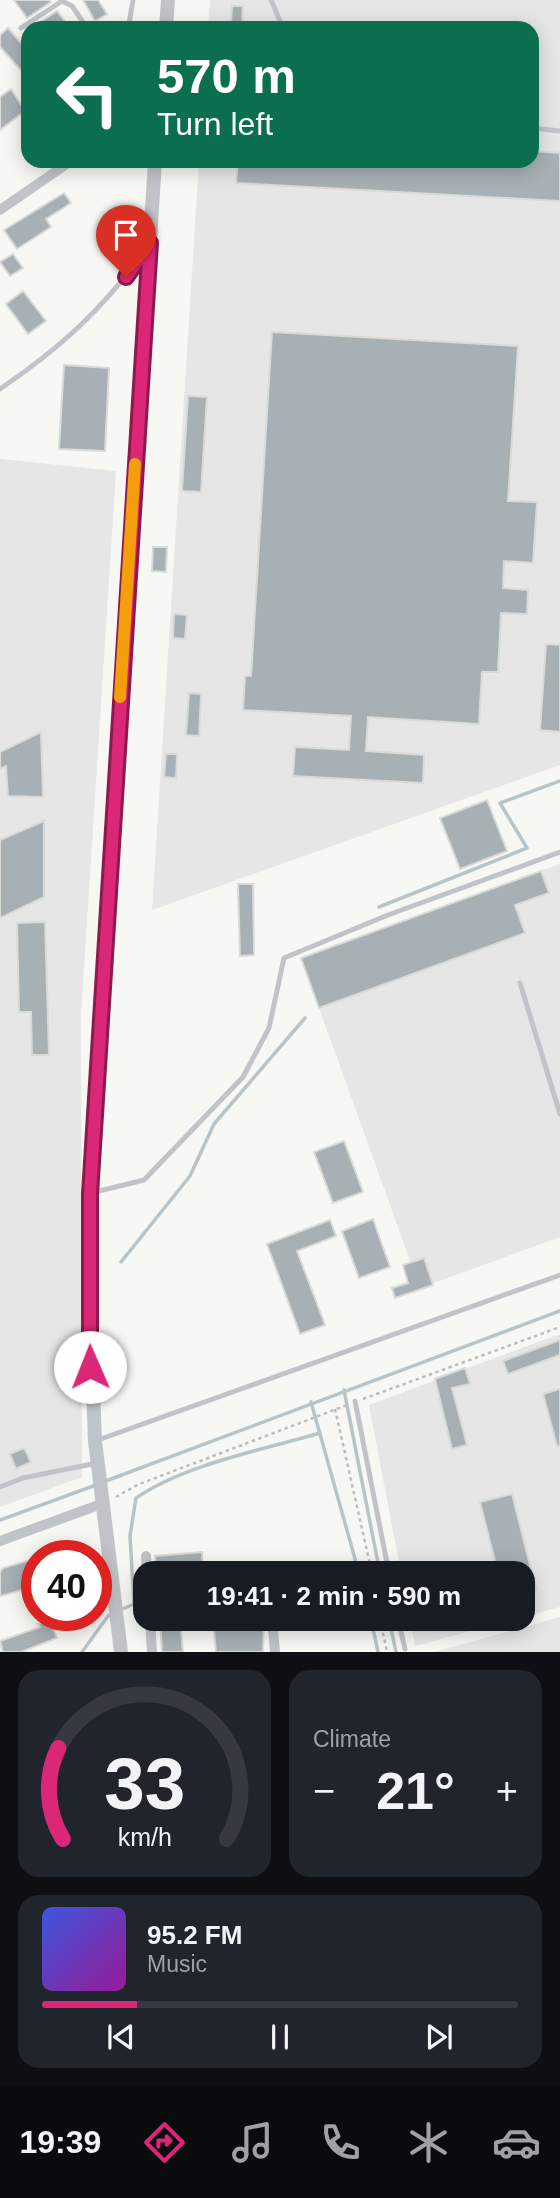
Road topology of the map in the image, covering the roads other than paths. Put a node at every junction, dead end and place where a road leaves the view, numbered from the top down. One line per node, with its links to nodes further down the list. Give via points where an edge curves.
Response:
1 (133, 0): 6 (lane)
2 (168, 0): 7 (street)
3 (271, 0): 8 (lane)
4 (32, 21): 5 (lane, via 62,1)
5 (82, 21)
6 (130, 21)
7 (166, 21)
8 (280, 21)
9 (539, 129): 10 (lane)
10 (560, 131)
11 (60, 168): 13 (street)
12 (155, 168): 14 (street)
13 (0, 210)
14 (150, 243): 15 (lane, via 88,320); 19 (street)
15 (0, 389)
16 (560, 852): 19 (lane, via 284,958 269,1028 243,1077 144,1180)
17 (520, 983): 18 (lane)
18 (560, 1114)
19 (90, 1194): 22 (street)
20 (560, 1275): 22 (lane)
21 (355, 1401): 28 (lane)
22 (95, 1441): 23 (street)
23 (101, 1483): 24 (lane, via 23,1478); 25 (street); 33 (street)
24 (0, 1487)
25 (0, 1541)
26 (146, 1556): 27 (street)
27 (146, 1561)
28 (387, 1561)
29 (151, 1631): 34 (street)
30 (273, 1631): 35 (street)
31 (401, 1631): 32 (lane)
32 (405, 1649)
33 (121, 1652)
34 (152, 1652)
35 (275, 1652)

